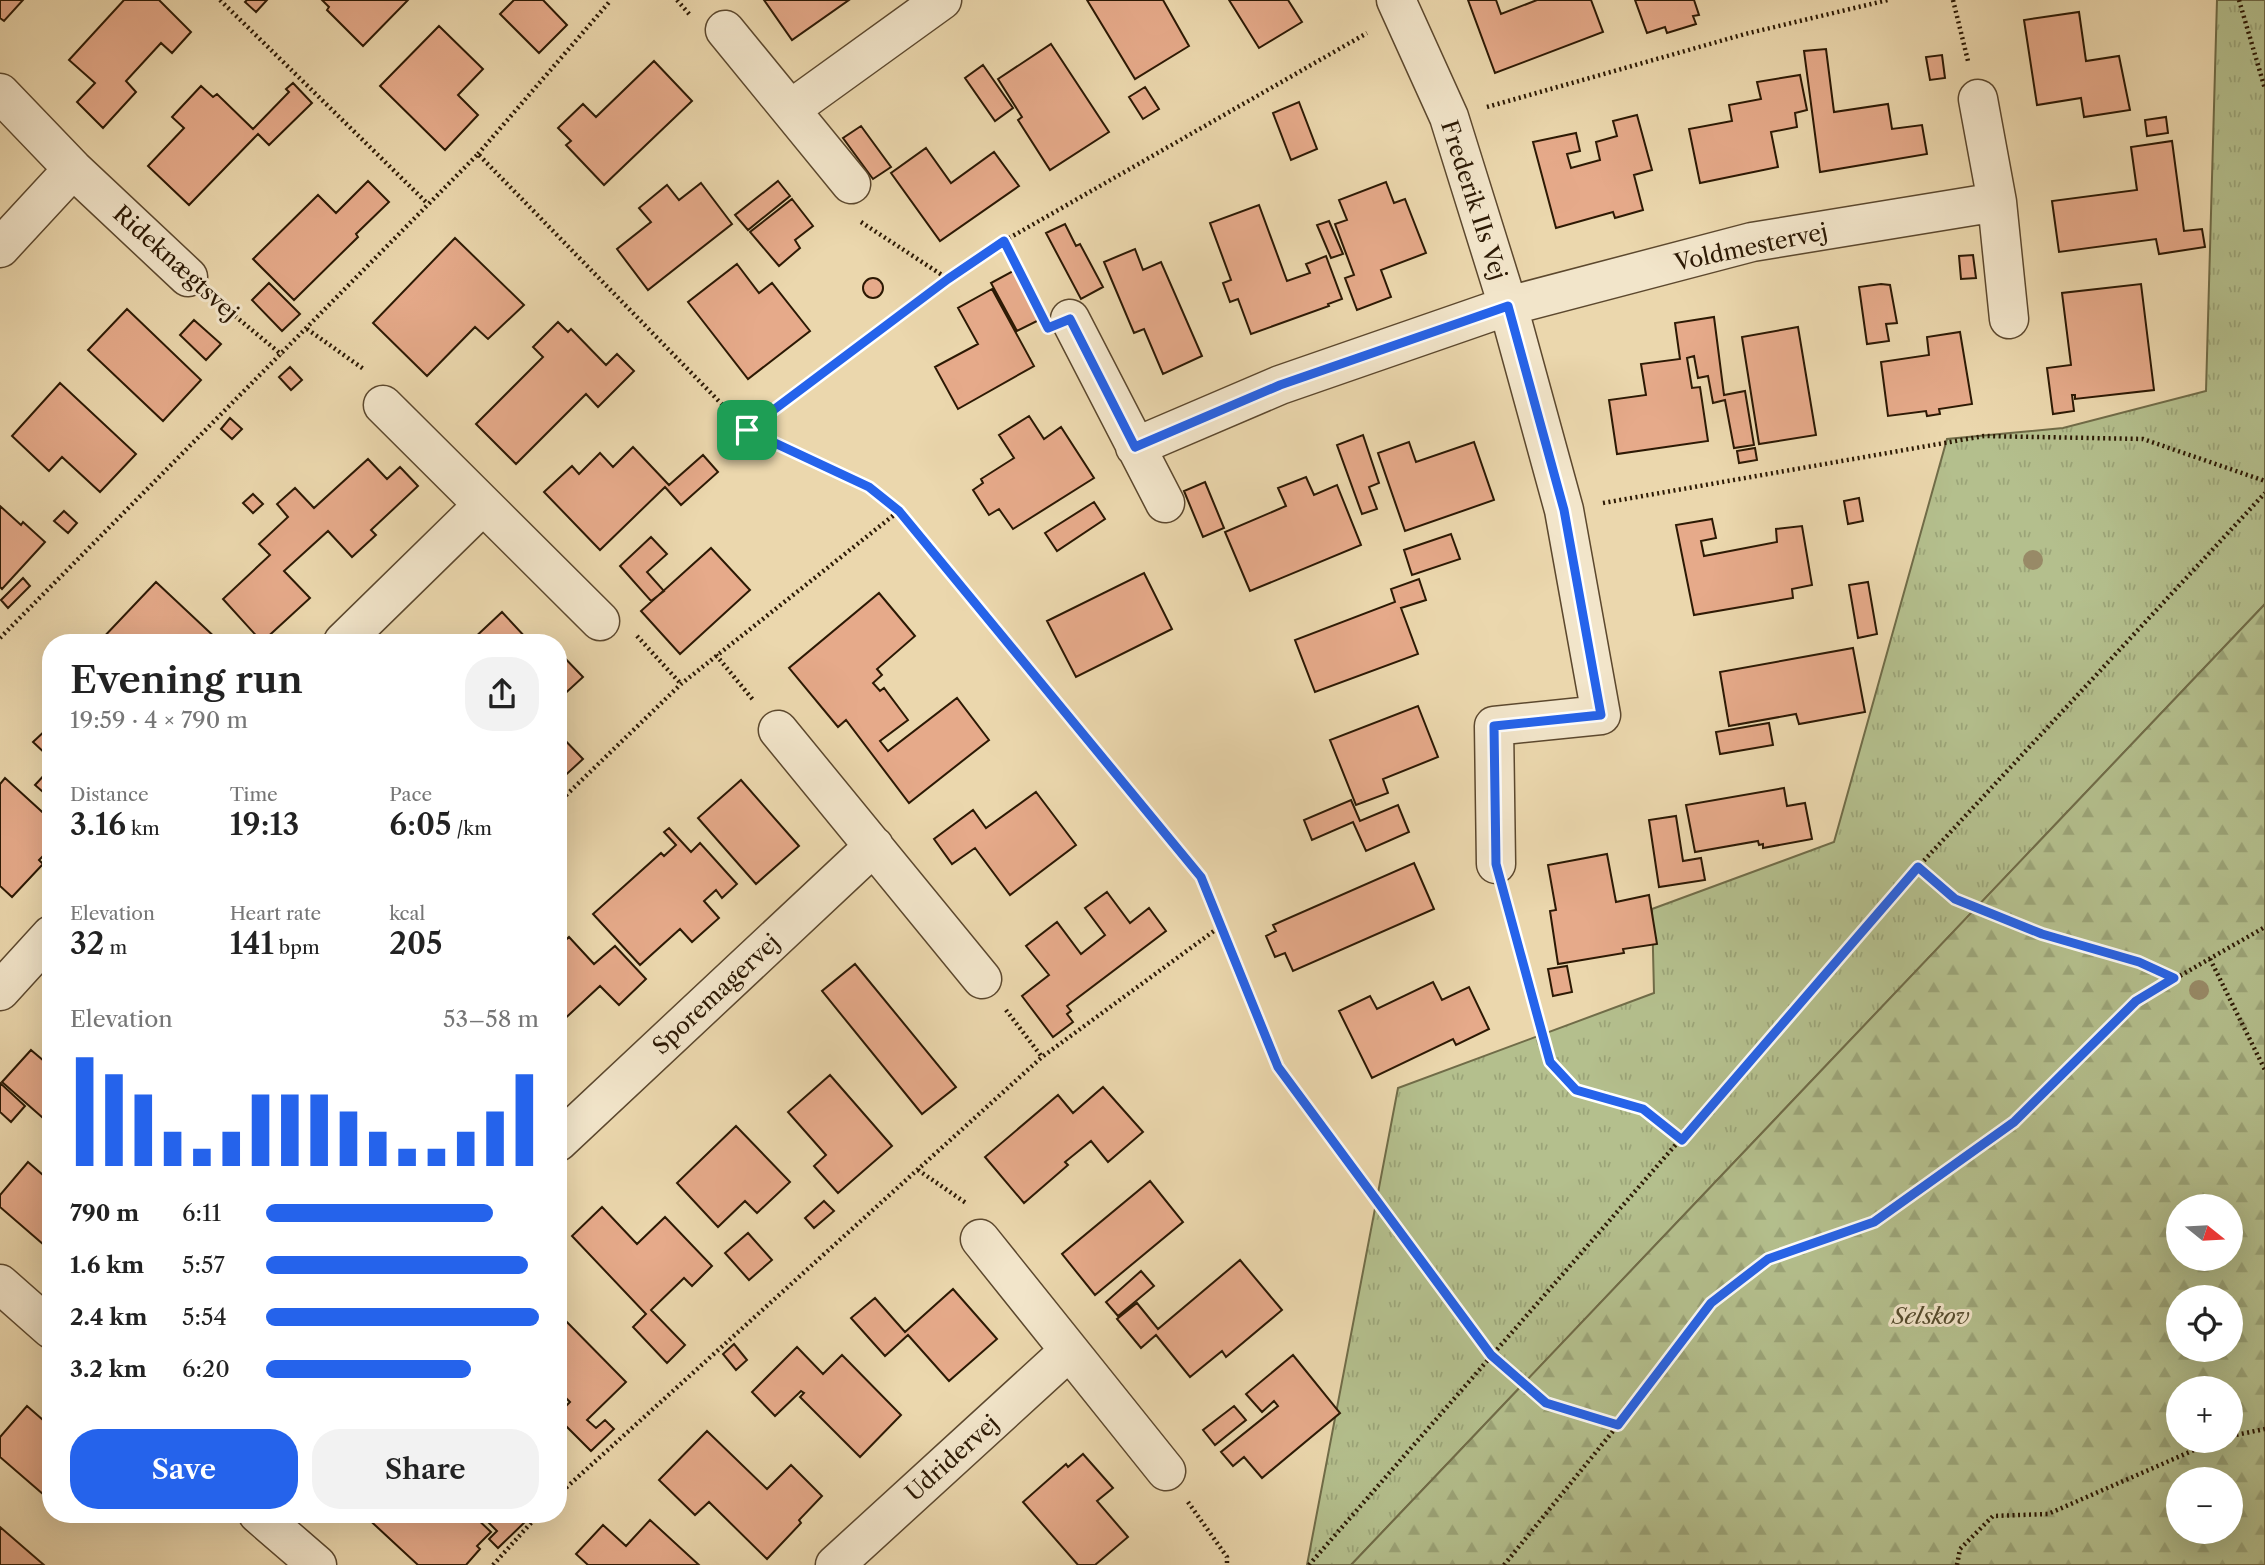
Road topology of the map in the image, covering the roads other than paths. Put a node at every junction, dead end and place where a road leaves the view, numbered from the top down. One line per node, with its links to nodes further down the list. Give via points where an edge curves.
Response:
1 (943, 0): 6 (street)
2 (1399, 6): 12 (street, Frederik IIs Vej, via 1449,117)
3 (725, 30): 6 (street)
4 (0, 93): 7 (street, Rideknægtsvej)
5 (1979, 99): 9 (street)
6 (791, 109): 8 (street)
7 (72, 169): 10 (street); 11 (street, Rideknægtsvej)
8 (852, 184)
9 (1997, 202): 12 (street, Voldmestervej, via 1752,242); 14 (street)
10 (0, 248)
11 (188, 277)
12 (1508, 306): 16 (street, Voldmestervej, via 1280,385); 23 (street, Frederik IIs Vej, via 1564,510 1601,715 1494,726)
13 (1070, 319): 16 (street)
14 (2009, 319)
15 (383, 405): 18 (street)
16 (1135, 447): 17 (street)
17 (1165, 503)
18 (482, 506): 19 (street); 20 (street)
19 (600, 621)
20 (351, 634)
21 (778, 730): 22 (street)
22 (874, 846): 25 (street); 27 (street, Sporemagervej)
23 (1496, 864)
24 (42, 945): 26 (street)
25 (982, 979)
26 (0, 991)
27 (567, 1134)
28 (980, 1239): 31 (street)
29 (0, 1284): 30 (street)
30 (42, 1321)
31 (1069, 1351): 32 (street); 35 (street, Udridervej)
32 (1166, 1471)
33 (268, 1523): 34 (street)
34 (317, 1565)
35 (835, 1565)

